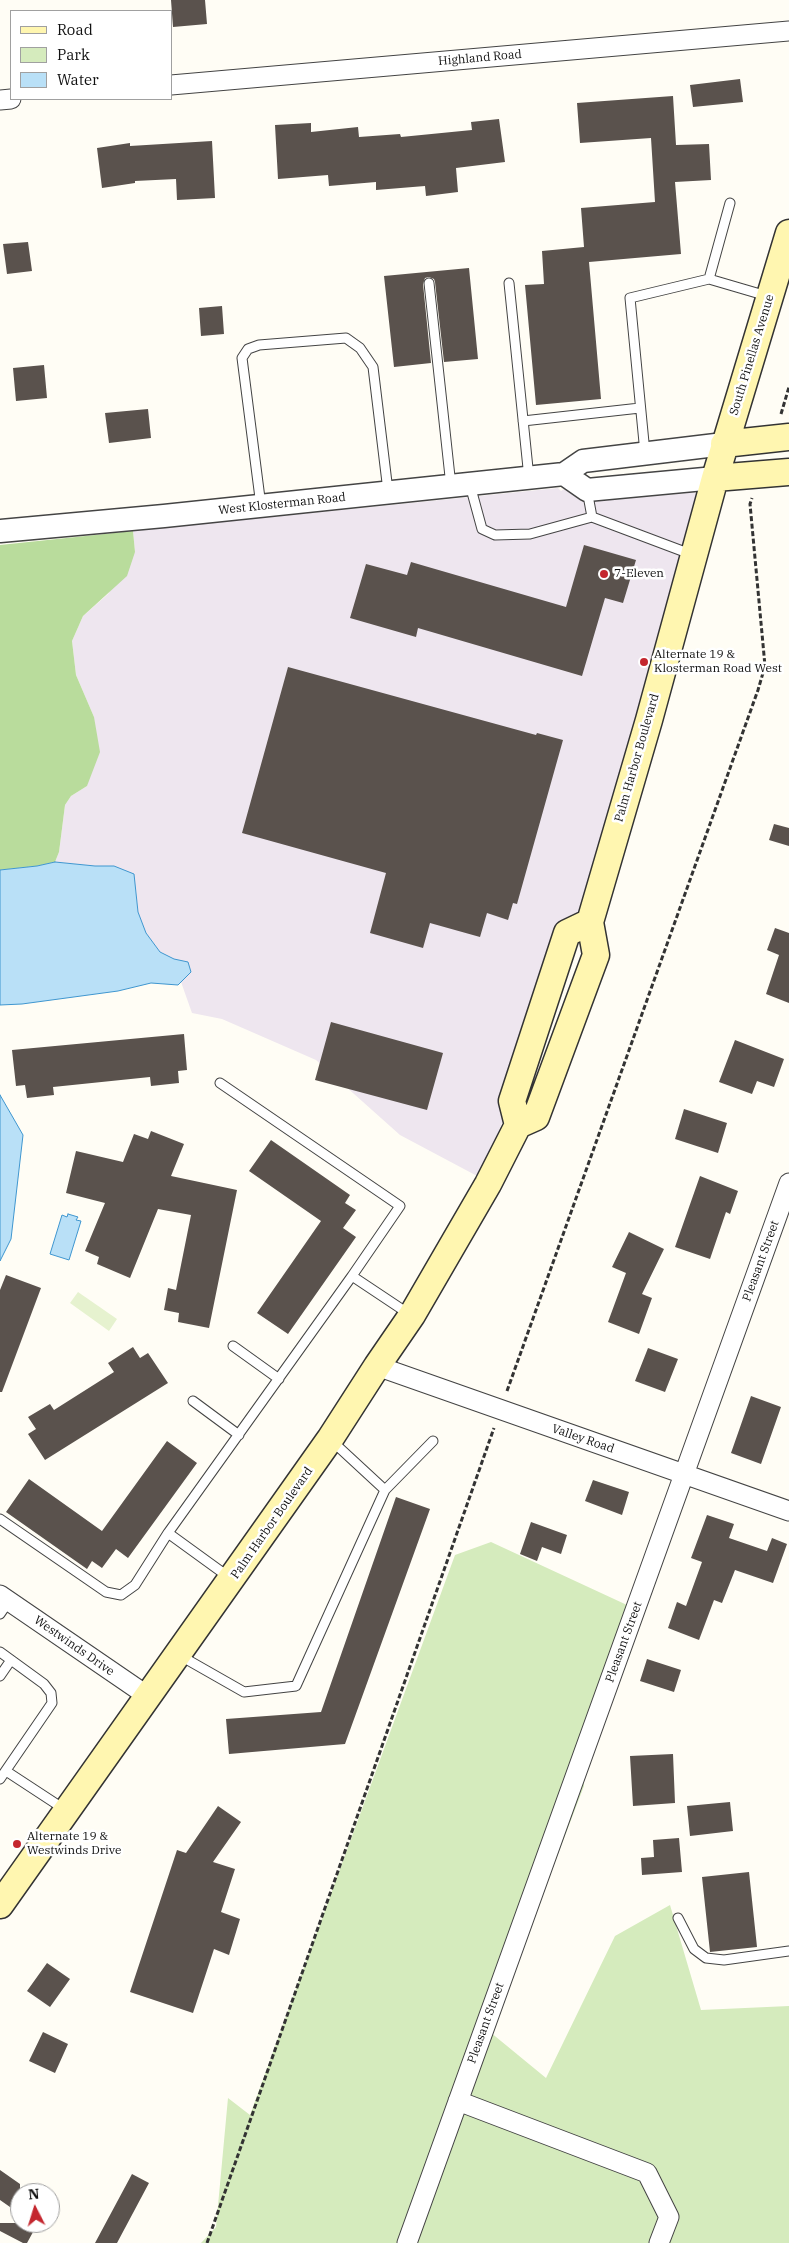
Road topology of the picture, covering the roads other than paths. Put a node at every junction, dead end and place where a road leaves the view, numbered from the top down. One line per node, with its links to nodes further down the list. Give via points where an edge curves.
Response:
1 (789, 31): 2 (street, Highland Road)
2 (172, 85)
3 (730, 203): 5 (lane)
4 (789, 233): 8 (main road, South Pinellas Avenue)
5 (709, 279): 8 (lane); 9 (lane, via 630,298)
6 (429, 283): 18 (lane)
7 (509, 283): 10 (lane)
8 (770, 296): 12 (main road, South Pinellas Avenue)
9 (640, 408): 10 (lane); 13 (lane)
10 (523, 421): 16 (lane)
11 (781, 438): 12 (main road)
12 (724, 444): 13 (street, West Klosterman Road); 17 (main road, South Pinellas Avenue)
13 (645, 454): 15 (street, West Klosterman Road, via 584,461)
14 (789, 472): 17 (main road)
15 (564, 474): 16 (street, West Klosterman Road); 19 (street)
16 (529, 478): 18 (street, West Klosterman Road)
17 (715, 478): 19 (street); 24 (main road, Palm Harbor Boulevard)
18 (460, 485): 20 (street, West Klosterman Road); 22 (lane, via 482,529 495,535 530,534)
19 (587, 490): 22 (lane)
20 (388, 493): 21 (street, West Klosterman Road); 21 (lane, via 373,367 360,348 346,338 259,345 248,349 242,358)
21 (261, 506): 23 (street, West Klosterman Road)
22 (592, 517): 24 (lane)
23 (0, 531)
24 (694, 556): 28 (main road, Palm Harbor Boulevard, via 590,922 568,934 512,1101 518,1125 488,1184)
25 (220, 1083): 27 (lane, via 400,1206)
26 (789, 1183): 36 (street, Pleasant Street)
27 (352, 1276): 28 (lane); 31 (lane)
28 (412, 1315): 30 (main road, Palm Harbor Boulevard)
29 (233, 1346): 31 (lane)
30 (377, 1366): 34 (main road, Palm Harbor Boulevard); 36 (street, Valley Road)
31 (279, 1379): 33 (lane)
32 (193, 1401): 33 (lane)
33 (239, 1434): 40 (lane)
34 (330, 1439): 37 (lane); 41 (main road, Palm Harbor Boulevard)
35 (433, 1442): 37 (lane)
36 (685, 1474): 38 (street, Valley Road); 54 (street, Pleasant Street)
37 (385, 1490): 44 (lane, via 296,1686 244,1692)
38 (789, 1511)
39 (0, 1519): 40 (lane, via 106,1592 121,1595 135,1585)
40 (168, 1533): 41 (lane)
41 (232, 1579): 44 (main road, Palm Harbor Boulevard)
42 (3, 1603): 47 (street, Westwinds Drive)
43 (0, 1652): 45 (lane)
44 (178, 1655): 47 (main road, Palm Harbor Boulevard)
45 (11, 1660): 46 (lane); 48 (lane, via 44,1684 51,1693 52,1703)
46 (0, 1676)
47 (148, 1697): 50 (main road, Palm Harbor Boulevard)
48 (6, 1771): 49 (lane); 50 (lane)
49 (0, 1779)
50 (66, 1811): 51 (main road, Palm Harbor Boulevard)
51 (0, 1904)
52 (678, 1918): 53 (lane, via 694,1949 706,1958 724,1960)
53 (789, 1951)
54 (458, 2101): 55 (street, Pleasant Street); 56 (street, via 647,2174 669,2217)
55 (407, 2243)
56 (659, 2243)

